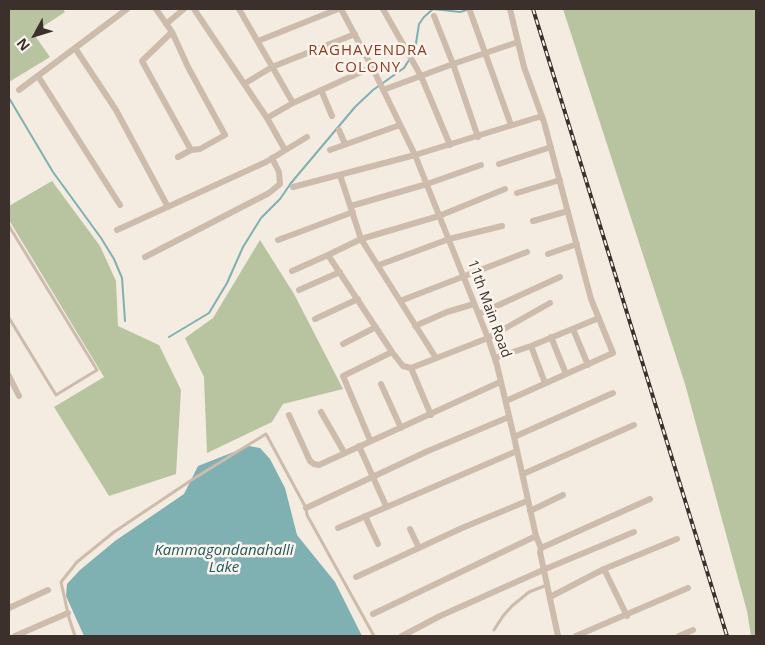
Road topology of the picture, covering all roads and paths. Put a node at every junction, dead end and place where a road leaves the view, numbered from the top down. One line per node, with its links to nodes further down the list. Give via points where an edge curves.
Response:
1 (127, 9): 16 (street)
2 (156, 9): 11 (street)
3 (184, 9): 11 (street)
4 (194, 9): 23 (street)
5 (239, 9): 14 (street)
6 (339, 9): 13 (street, 11th Main Road); 14 (street)
7 (383, 9): 22 (street)
8 (510, 9): 15 (street)
9 (470, 11): 17 (street)
10 (434, 16): 18 (street)
11 (166, 24): 12 (street)
12 (172, 32): 39 (street, via 142,61); 39 (street, via 225,135 200,149)
13 (355, 34): 19 (street); 20 (street, 11th Main Road)
14 (258, 41): 19 (street)
15 (518, 42): 17 (street); 29 (street)
16 (75, 48): 21 (street); 54 (street, via 116,110)
17 (486, 53): 18 (street); 32 (street)
18 (453, 64): 22 (street); 35 (street)
19 (272, 67): 23 (street); 27 (street)
20 (372, 67): 25 (street); 26 (street, 11th Main Road)
21 (38, 76): 24 (street); 53 (street)
22 (421, 76): 26 (street); 37 (street)
23 (244, 84): 30 (street)
24 (19, 90)
25 (321, 90): 27 (street); 28 (street)
26 (383, 90): 31 (street, 11th Main Road)
27 (293, 103): 30 (street)
28 (332, 116)
29 (542, 116): 32 (street); 38 (street)
30 (267, 118): 40 (street)
31 (400, 125): 36 (street); 42 (street, 11th Main Road)
32 (511, 125): 35 (street)
33 (339, 130): 36 (street)
34 (307, 137): 40 (street)
35 (478, 137): 37 (street)
36 (345, 144): 41 (street)
37 (450, 145): 42 (street)
38 (551, 147): 45 (street); 48 (street)
39 (191, 150): 43 (street)
40 (286, 150): 44 (street)
41 (330, 150)
42 (415, 155): 47 (street); 49 (street, 11th Main Road)
43 (178, 157)
44 (272, 158): 54 (street); 69 (street, via 279,172 280,184 269,193)
45 (499, 164)
46 (481, 165): 49 (street)
47 (340, 175): 50 (street); 55 (street)
48 (560, 180): 52 (street); 56 (street)
49 (427, 184): 55 (street); 57 (street, 11th Main Road)
50 (293, 187)
51 (505, 189): 57 (street)
52 (517, 194)
53 (120, 205)
54 (168, 207): 61 (street)
55 (352, 209): 62 (street); 64 (street)
56 (568, 211): 58 (street); 65 (street)
57 (439, 216): 62 (street); 63 (street, 11th Main Road)
58 (533, 221)
59 (9, 226): 81 (lane, via 97,370 56,395)
60 (502, 226): 63 (street)
61 (117, 230)
62 (361, 239): 68 (street); 70 (street)
63 (449, 239): 70 (street); 73 (street, 11th Main Road)
64 (278, 240)
65 (577, 244): 67 (street); 82 (street)
66 (527, 252): 73 (street)
67 (548, 254)
68 (328, 255): 71 (street); 72 (street)
69 (145, 257)
70 (379, 266): 77 (street)
71 (292, 271)
72 (340, 272): 75 (street); 76 (street)
73 (463, 276): 77 (street); 78 (street, 11th Main Road)
74 (560, 277): 80 (street)
75 (299, 290)
76 (358, 299): 83 (street); 85 (street)
77 (400, 301): 84 (street)
78 (474, 304): 80 (street, 11th Main Road); 84 (street)
79 (550, 304): 88 (street)
80 (479, 314): 88 (street, 11th Main Road)
81 (9, 318)
82 (599, 318): 86 (street); 94 (street, via 613,353)
83 (316, 319)
84 (415, 326): 92 (street)
85 (376, 327): 89 (street); 91 (street)
86 (573, 328): 87 (street); 94 (street)
87 (552, 337): 90 (street); 96 (street)
88 (488, 338): 92 (street); 93 (street, 11th Main Road)
89 (343, 344)
90 (531, 346): 93 (street); 99 (street)
91 (392, 352): 95 (street, via 403,366); 111 (street, via 343,376)
92 (436, 358): 95 (street)
93 (494, 358): 98 (street, 11th Main Road)
94 (588, 365): 96 (street)
95 (411, 368): 106 (street)
96 (566, 374): 99 (street)
97 (9, 376): 102 (street)
98 (500, 382): 103 (street, 11th Main Road); 106 (street)
99 (545, 383): 103 (street)
100 (381, 384): 109 (street)
101 (613, 393): 110 (street)
102 (19, 396)
103 (506, 401): 107 (street, 11th Main Road)
104 (321, 412): 114 (street)
105 (289, 415): 114 (street, via 314,464)
106 (431, 415): 109 (street)
107 (509, 416): 110 (street, 11th Main Road); 116 (street)
108 (634, 425): 115 (street)
109 (400, 428): 111 (street)
110 (514, 437): 113 (street, 11th Main Road)
111 (370, 440): 112 (street)
112 (359, 446): 114 (street); 116 (street)
113 (517, 451): 115 (street, 11th Main Road); 120 (street)
114 (344, 452)
115 (523, 474): 119 (street, 11th Main Road)
116 (372, 476): 120 (street); 121 (street)
117 (563, 495): 122 (street)
118 (650, 499): 131 (street)
119 (527, 501): 122 (street, 11th Main Road); 130 (street)
120 (386, 506): 123 (street)
121 (306, 508): 140 (lane, via 266,434 192,479 114,532 77,562 61,582); 147 (lane, via 306,515)
122 (530, 512): 127 (street, 11th Main Road)
123 (365, 516): 124 (street); 129 (street)
124 (338, 528)
125 (410, 529): 130 (street)
126 (634, 532): 133 (street)
127 (536, 536): 131 (street, 11th Main Road); 141 (street)
128 (677, 538): 132 (street)
129 (378, 544)
130 (419, 548): 134 (street)
131 (541, 548): 133 (street, 11th Main Road)
132 (604, 569): 138 (street); 142 (street)
133 (544, 570): 135 (street, 11th Main Road); 148 (street)
134 (356, 577)
135 (547, 585): 138 (street, 11th Main Road); 143 (lane, via 529,592 512,606)
136 (688, 588): 142 (street)
137 (48, 590): 139 (street)
138 (550, 597): 149 (street, 11th Main Road)
139 (9, 608)
140 (68, 613): 145 (street); 146 (lane)
141 (373, 614)
142 (627, 616): 150 (street)
143 (494, 630)
144 (693, 630): 151 (street)
145 (15, 636)
146 (75, 636)
147 (374, 636)
148 (402, 636)
149 (558, 636)
150 (576, 636)
151 (679, 636)

